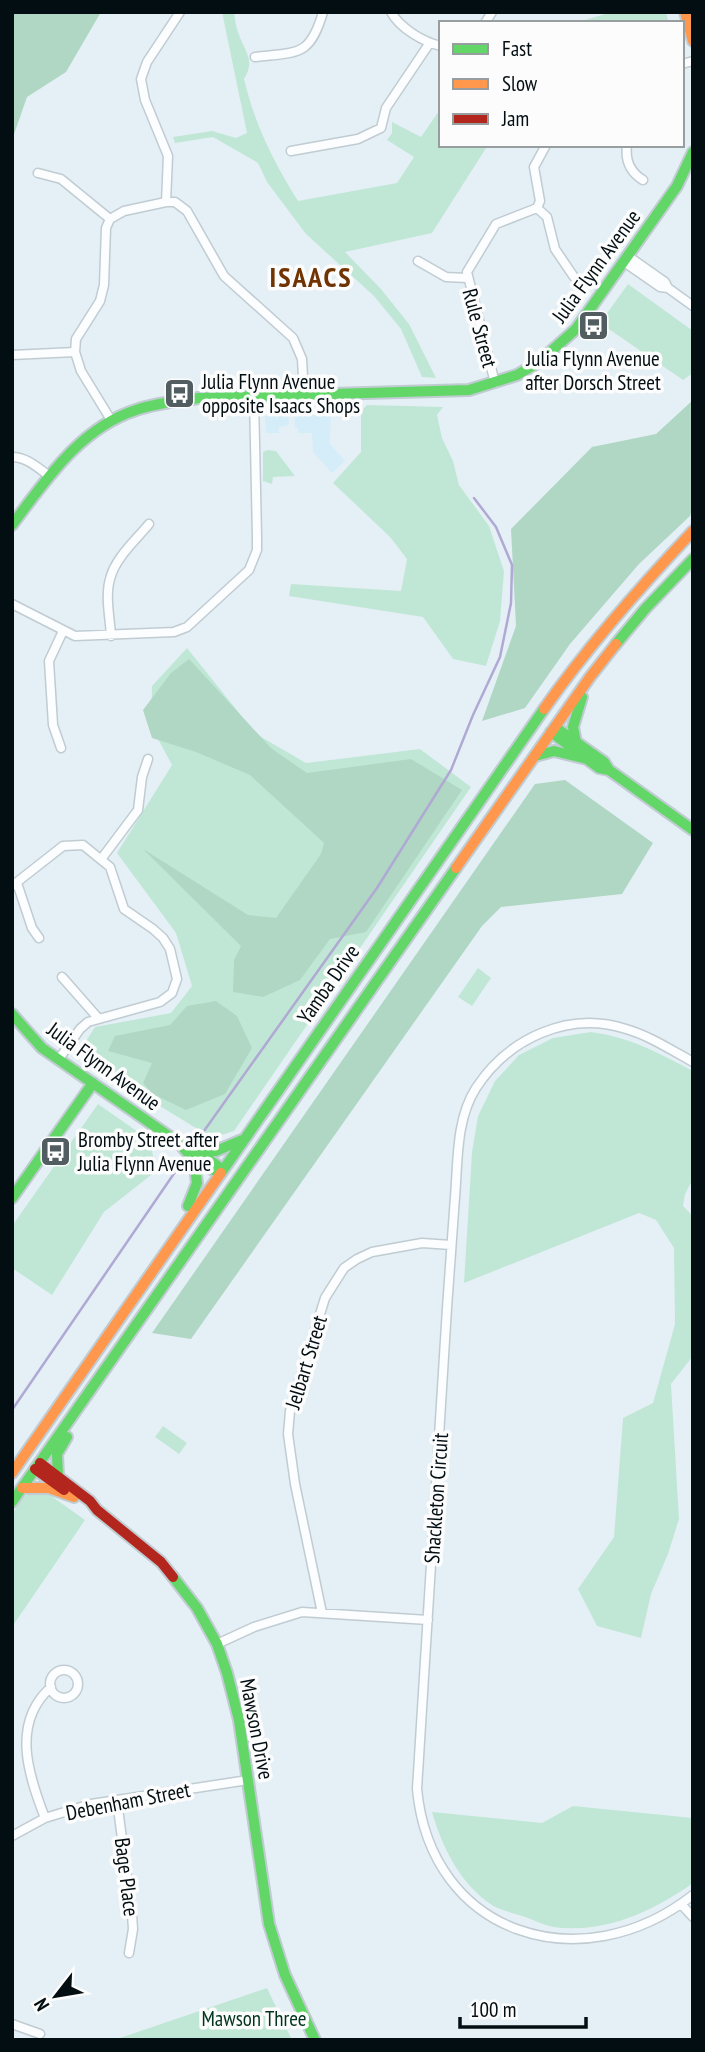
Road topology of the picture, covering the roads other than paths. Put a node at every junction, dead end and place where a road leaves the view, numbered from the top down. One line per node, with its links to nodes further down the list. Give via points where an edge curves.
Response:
1 (180, 12): 15 (street, via 141,79 168,156)
2 (323, 12): 8 (street, via 317,34 302,50)
3 (391, 12): 6 (street, via 396,21)
4 (685, 12): 5 (main road)
5 (693, 41)
6 (429, 44): 7 (street); 11 (street, via 386,108 381,128 358,139)
7 (439, 46)
8 (256, 57)
9 (545, 147): 16 (street, via 534,167 540,201)
10 (627, 147): 14 (street, via 629,167)
11 (291, 151)
12 (693, 152): 18 (main road, Julia Flynn Avenue, via 677,186)
13 (38, 173): 17 (street, via 61,179)
14 (643, 180)
15 (166, 202): 17 (street, via 124,211); 26 (street, via 175,202 187,211 224,276 293,338 302,359)
16 (537, 208): 20 (street, via 547,217 555,249); 21 (street, Rule Street, via 496,224)
17 (110, 219): 23 (street, via 100,301 76,339)
18 (626, 259): 22 (street); 25 (main road, Julia Flynn Avenue, via 558,348 517,375)
19 (418, 261): 21 (street, via 446,277)
20 (574, 277)
21 (467, 278): 25 (street, Rule Street)
22 (693, 306)
23 (75, 352): 24 (street); 28 (street, via 81,371)
24 (12, 355)
25 (495, 383): 26 (main road, Julia Flynn Avenue, via 469,390)
26 (304, 396): 27 (main road, Julia Flynn Avenue)
27 (254, 397): 28 (main road, Julia Flynn Avenue, via 174,400); 37 (street, via 257,546 249,569 187,627)
28 (111, 420): 30 (main road, Julia Flynn Avenue, via 75,445)
29 (12, 457): 30 (street, via 32,463)
30 (48, 475): 32 (main road, Julia Flynn Avenue)
31 (149, 524): 37 (street, via 110,575)
32 (12, 526)
33 (693, 531): 39 (main road, Yamba Drive, via 597,638)
34 (693, 559): 38 (main road)
35 (12, 604): 36 (street)
36 (63, 632): 37 (street); 42 (street, via 49,661 52,725)
37 (111, 636)
38 (590, 677): 40 (main road, Yamba Drive); 41 (main road, via 573,724)
39 (538, 718): 40 (main road); 58 (main road, Yamba Drive)
40 (553, 729): 41 (main road); 43 (main road, Yamba Drive); 45 (main road)
41 (576, 742): 46 (main road)
42 (61, 748)
43 (534, 756): 45 (main road, via 556,750); 57 (main road, Yamba Drive)
44 (148, 759): 48 (street, via 138,810)
45 (587, 759): 46 (main road)
46 (609, 770): 47 (main road)
47 (693, 830)
48 (102, 858): 49 (street, via 83,845 63,846); 53 (street, via 110,867 124,909 163,938 170,949 177,979 172,993 160,1002)
49 (15, 884): 50 (street)
50 (39, 938)
51 (62, 977): 53 (street)
52 (12, 1014): 54 (main road, Julia Flynn Avenue, via 33,1039)
53 (99, 1018): 54 (street, via 80,1030)
54 (59, 1059): 56 (main road, Julia Flynn Avenue)
55 (693, 1062): 64 (street, Shackleton Circuit, via 627,1029 597,1022 568,1024 510,1049 474,1091 464,1115)
56 (93, 1083): 59 (main road, Julia Flynn Avenue, via 179,1143 186,1143); 61 (main road)
57 (274, 1128): 60 (main road, via 237,1169); 62 (main road, Yamba Drive)
58 (243, 1140): 59 (main road); 60 (main road, Yamba Drive)
59 (197, 1155): 60 (main road, Julia Flynn Avenue, via 210,1170); 63 (main road, via 198,1184)
60 (222, 1172): 62 (main road); 63 (main road, Yamba Drive)
61 (13, 1196)
62 (226, 1197): 65 (main road, Yamba Drive)
63 (180, 1230): 66 (main road, Yamba Drive)
64 (451, 1245): 74 (street, Jelbart Street, via 422,1243 372,1252 344,1268 325,1298 290,1411 288,1434); 75 (street, Shackleton Circuit)
65 (75, 1413): 67 (main road, Yamba Drive); 69 (main road, via 57,1454)
66 (23, 1457): 67 (main road); 68 (main road, Yamba Drive)
67 (38, 1466): 69 (main road, Mawson Drive); 70 (main road, Yamba Drive); 71 (main road, Mawson Drive)
68 (12, 1473)
69 (58, 1476): 73 (main road, Mawson Drive)
70 (22, 1488): 71 (main road, via 40,1485); 72 (main road, Yamba Drive)
71 (74, 1497): 73 (main road, Mawson Drive)
72 (12, 1502)
73 (97, 1510): 76 (main road, Mawson Drive, via 161,1562 197,1608)
74 (322, 1612): 75 (street); 76 (street, via 287,1615)
75 (428, 1620): 83 (street, Shackleton Circuit, via 419,1814 427,1838 457,1890 475,1908 498,1921 551,1939 601,1938 660,1917)
76 (217, 1644): 78 (main road, Mawson Drive, via 239,1720)
77 (51, 1687): 80 (street, via 36,1700 26,1738 32,1785)
78 (248, 1780): 79 (street, Debenham Street); 86 (main road, Mawson Drive, via 269,1924)
79 (117, 1801): 80 (street, Debenham Street); 85 (street, Bage Place, via 132,1914)
80 (45, 1818): 81 (street, Debenham Street)
81 (12, 1836)
82 (693, 1895): 83 (street, Shackleton Circuit)
83 (681, 1904): 84 (street)
84 (693, 1917)
85 (129, 1953)
86 (296, 1999): 89 (main road, Mawson Drive); 90 (main road, Mawson Drive)
87 (12, 2024): 88 (street)
88 (40, 2034)
89 (315, 2040)
90 (323, 2040)

